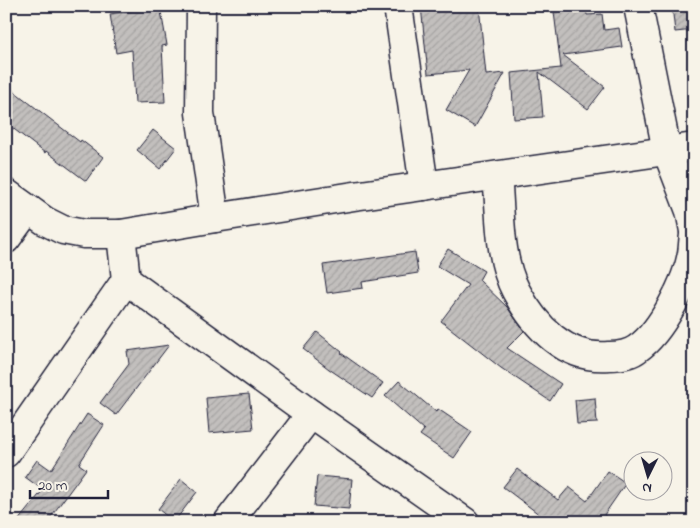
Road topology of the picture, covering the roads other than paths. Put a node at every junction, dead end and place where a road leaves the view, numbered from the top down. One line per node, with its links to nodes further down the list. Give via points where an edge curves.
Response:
1 (201, 6): 9 (street, via 200,113)
2 (398, 6): 6 (street)
3 (638, 6): 4 (street)
4 (681, 149): 5 (street); 10 (street)
5 (497, 176): 6 (street); 12 (street, via 504,256 515,290 528,312 567,349 597,357 618,356 637,349 650,338 679,292 692,254)
6 (424, 186): 9 (street)
7 (6, 193): 8 (street)
8 (28, 209): 11 (street, via 63,230 84,234); 13 (street)
9 (215, 218): 11 (street)
10 (694, 231)
11 (121, 234): 14 (street)
12 (694, 235)
13 (6, 239)
14 (126, 280): 15 (street); 16 (street)
15 (311, 414): 17 (street); 18 (street)
16 (6, 453)
17 (228, 522)
18 (465, 522)

